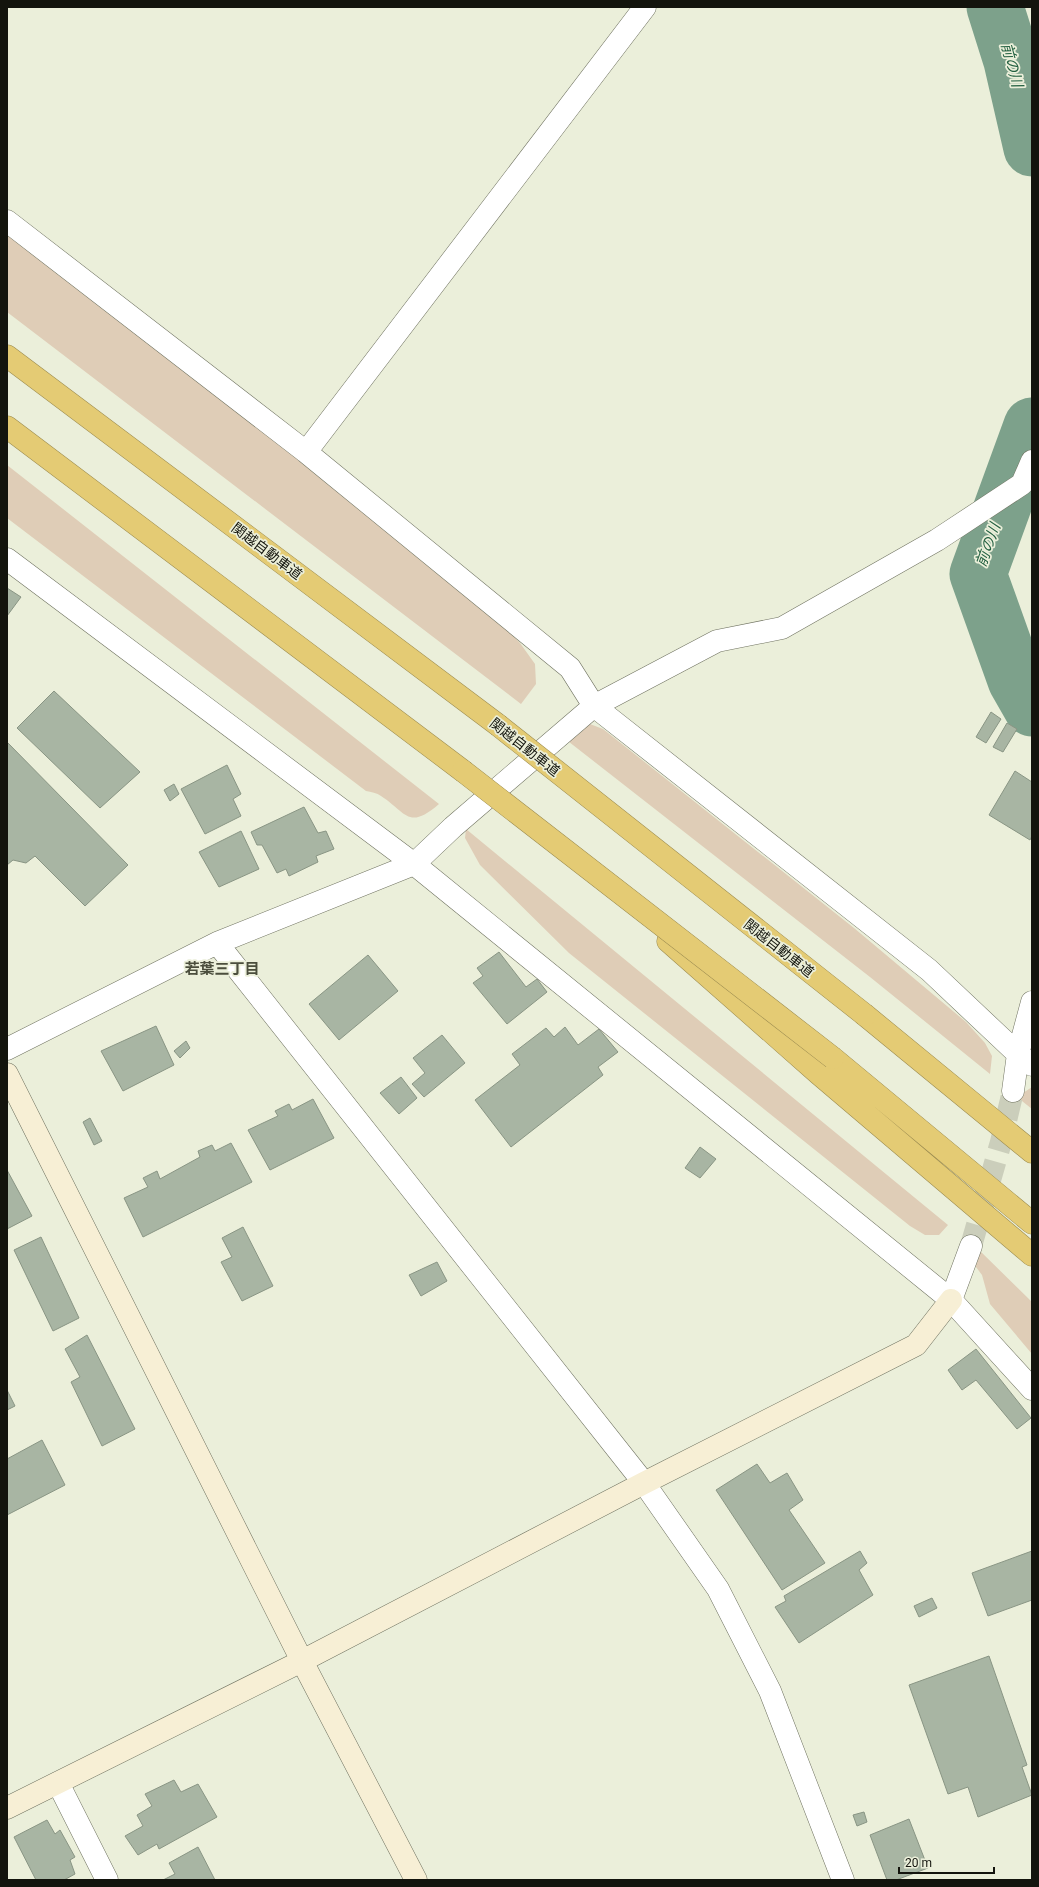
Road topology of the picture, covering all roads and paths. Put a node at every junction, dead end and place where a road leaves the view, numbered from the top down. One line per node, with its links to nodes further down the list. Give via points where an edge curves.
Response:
1 (645, 7): 5 (street)
2 (7, 221): 5 (street)
3 (7, 356): 17 (highway, 関越自動車道, bridge, via 498,725)
4 (7, 427): 14 (highway, bridge, via 463,771 550,839)
5 (306, 452): 8 (street, via 570,668)
6 (1032, 461): 8 (street, via 1022,484 938,540 782,628 718,641)
7 (7, 559): 9 (street)
8 (594, 706): 9 (street, via 453,827); 13 (street, via 929,970)
9 (414, 864): 10 (street); 21 (street)
10 (217, 943): 12 (street); 23 (street)
11 (1032, 1002): 13 (street)
12 (7, 1049)
13 (1025, 1059): 16 (street)
14 (826, 1066): 18 (highway); 20 (highway)
15 (7, 1074): 24 (street)
16 (1013, 1091)
17 (1032, 1152)
18 (1032, 1223)
19 (971, 1246): 21 (street)
20 (1032, 1255)
21 (951, 1300): 22 (street); 23 (street, via 916,1345)
22 (1032, 1389)
23 (644, 1483): 24 (street); 29 (street, via 718,1589 766,1684)
24 (302, 1661): 25 (street); 28 (street)
25 (58, 1783): 26 (street); 27 (street)
26 (7, 1808)
27 (107, 1880)
28 (416, 1880)
29 (843, 1880)

